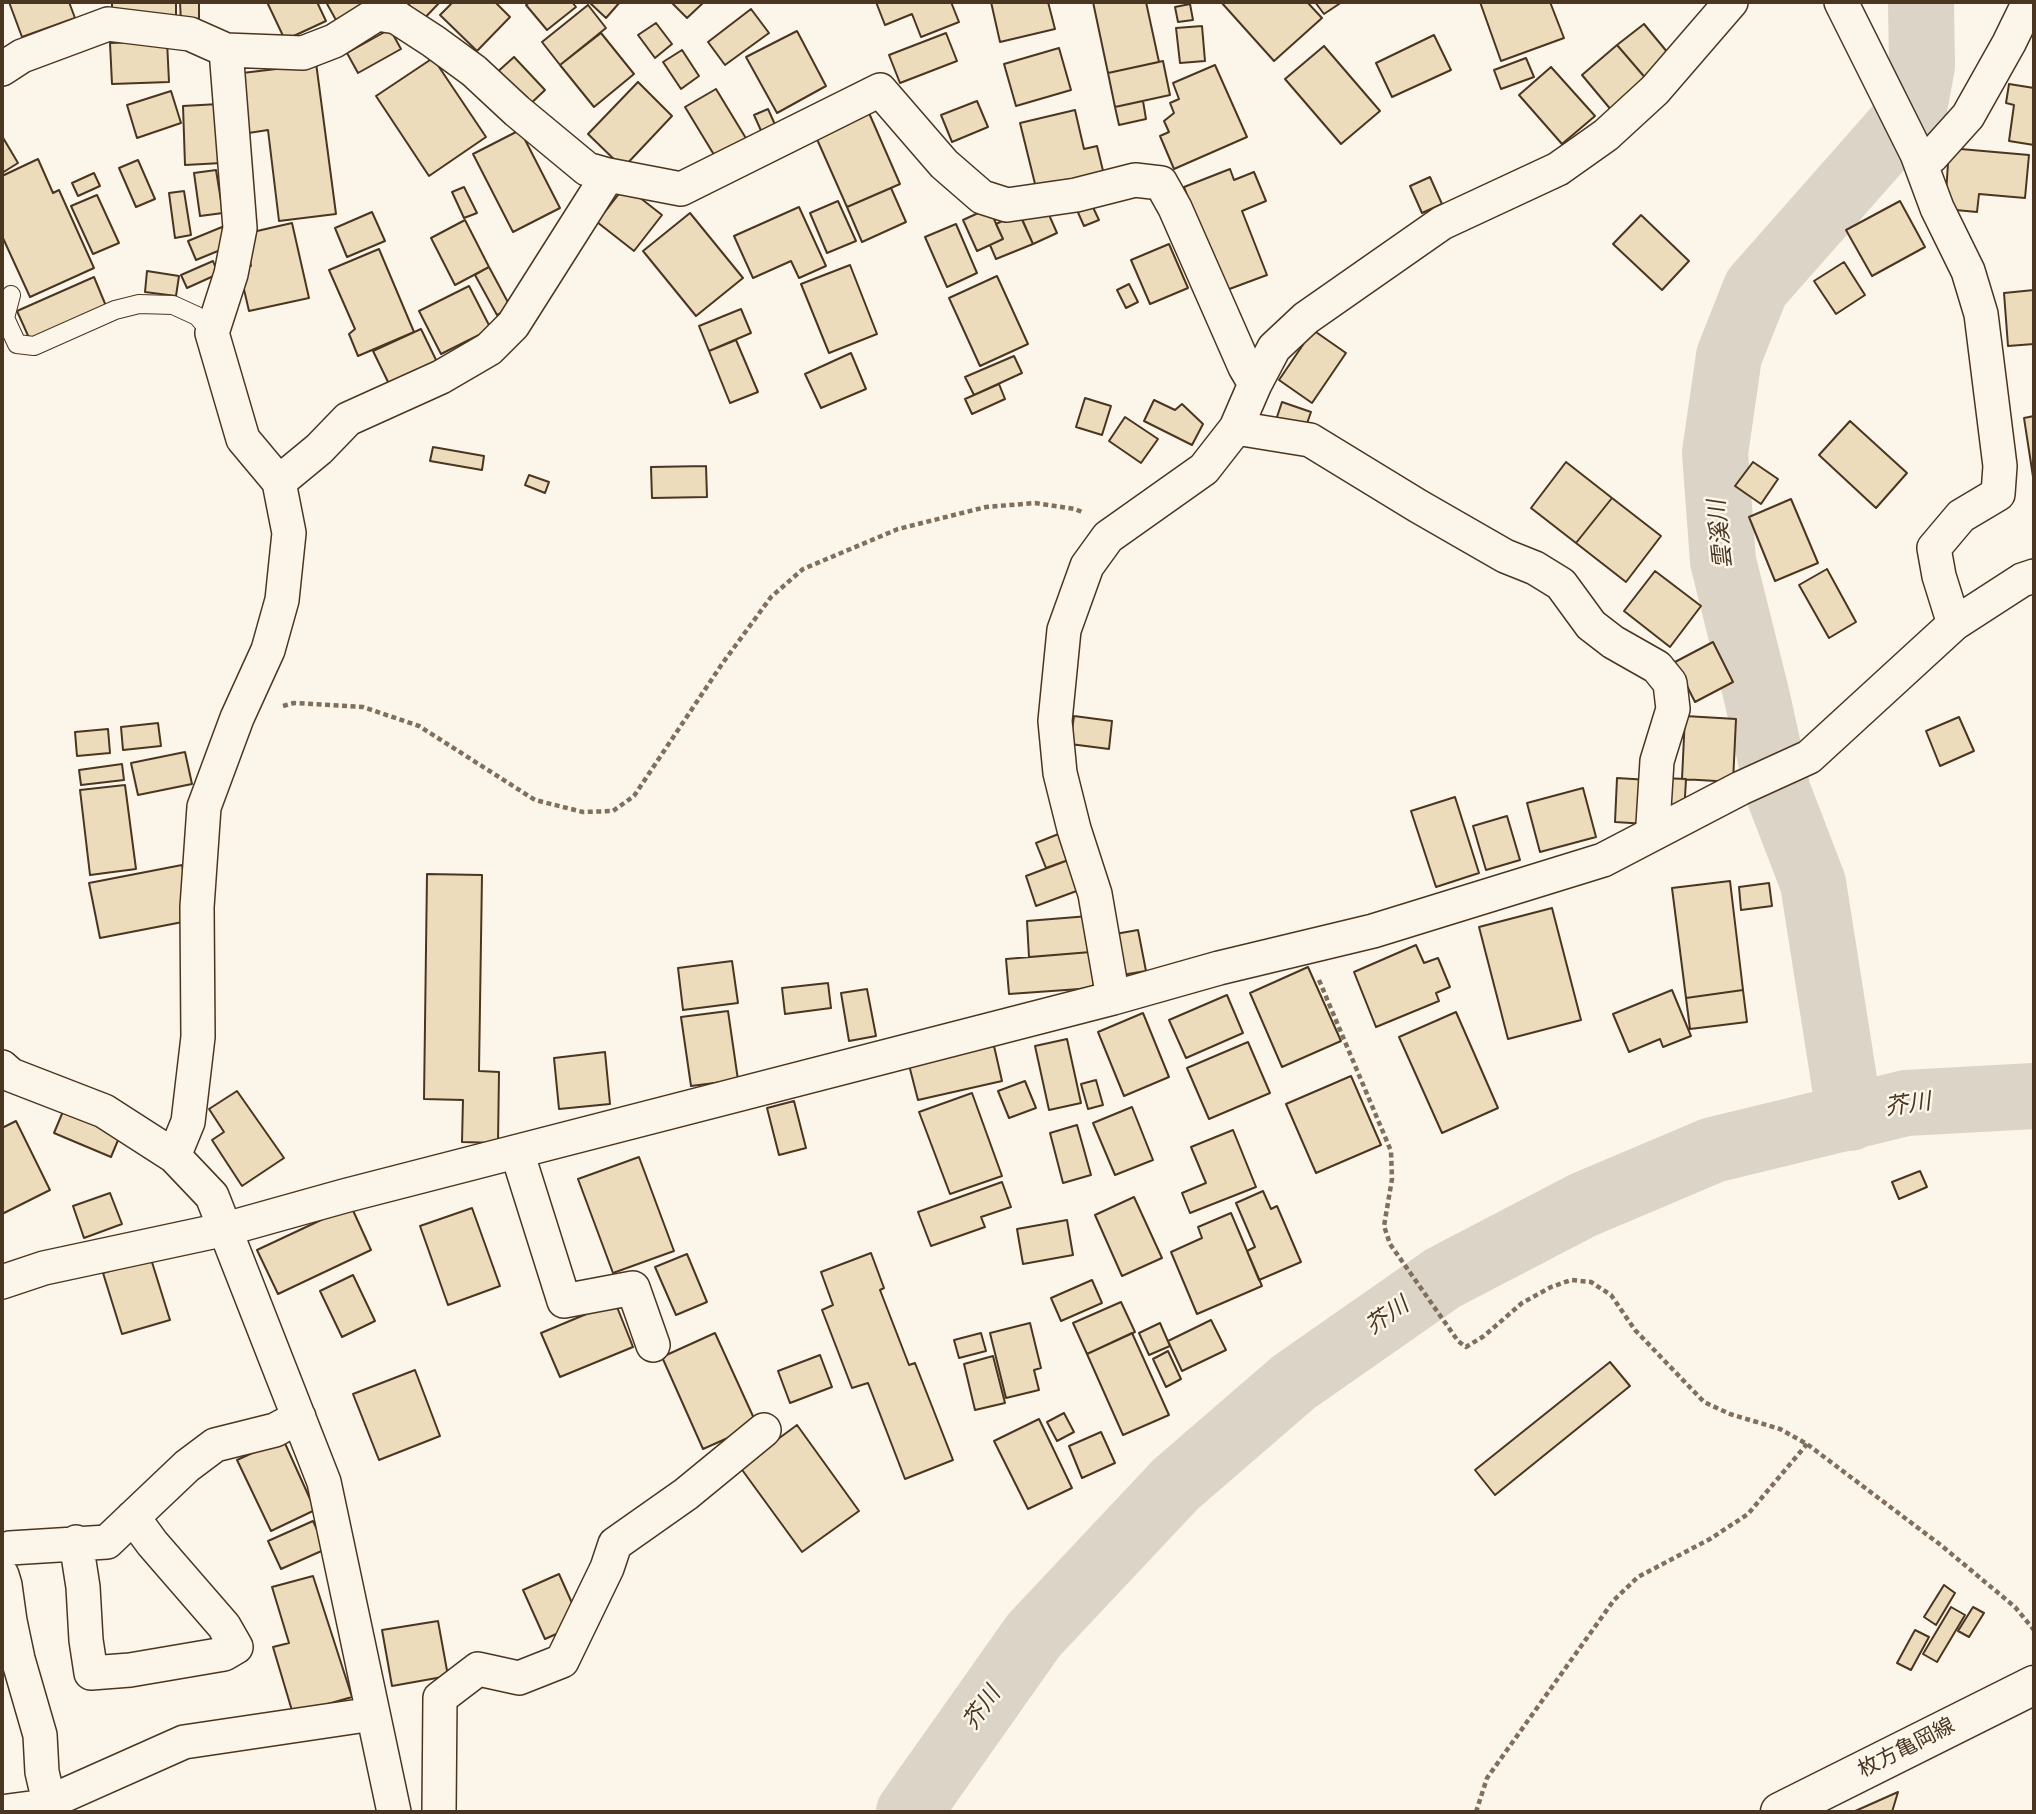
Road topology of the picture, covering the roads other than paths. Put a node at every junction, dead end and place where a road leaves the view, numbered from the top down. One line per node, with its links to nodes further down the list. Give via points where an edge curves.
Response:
1 (1731, 2): 11 (street, via 1655,90 1606,135 1558,169 1443,223 1344,289 1273,348)
2 (1841, 2): 7 (street)
3 (2029, 2): 7 (street, via 1968,116 1932,156)
4 (384, 8): 5 (street, via 334,41 303,53); 8 (street, via 474,71 576,161)
5 (226, 50): 6 (street, via 190,34 108,24 22,56); 10 (street, via 240,229)
6 (2, 69)
7 (1919, 160): 15 (street, via 1968,271 1981,314 2000,466 1998,494 1961,516 1934,548)
8 (608, 175): 11 (street, via 681,189 880,90 944,164 982,197 1007,205 1135,180 1161,183); 13 (street, via 513,325 489,349 441,377 348,419)
9 (11, 295): 10 (lane, via 5,318 17,344 34,346 139,304 173,305 197,316)
10 (212, 333): 13 (street, via 243,439)
11 (1255, 384): 12 (street)
12 (1236, 428): 16 (street, via 1310,440 1457,529 1560,584 1591,625 1657,667 1670,683 1673,709 1657,761); 17 (street, via 1204,469 1108,537 1087,566 1064,631 1055,721 1060,773 1095,894)
13 (279, 482): 20 (street, via 289,533 282,600 268,650 204,807 197,906 198,1037 188,1122)
14 (2034, 576): 15 (street)
15 (1954, 624): 16 (street, via 1809,757)
16 (1655, 832): 17 (street, via 1603,860 1556,876 1373,931)
17 (1113, 998): 19 (street)
18 (2, 1068): 20 (street, via 104,1111)
19 (517, 1152): 21 (street); 23 (street, via 564,1301 633,1288)
20 (174, 1156): 21 (street, via 212,1196)
21 (226, 1229): 22 (street, via 58,1265); 24 (street)
22 (2, 1282)
23 (653, 1345)
24 (299, 1417): 26 (street, via 275,1430 215,1446); 31 (street, via 324,1482)
25 (764, 1430): 35 (street, via 615,1544 562,1661 519,1678 478,1669 440,1698)
26 (133, 1517): 27 (street, via 107,1542); 27 (street, via 224,1626 236,1647 223,1654 91,1673)
27 (76, 1542): 28 (street)
28 (2, 1550)
29 (2, 1575): 32 (street, via 15,1646 40,1735)
30 (2034, 1685): 36 (main road, 枚方亀岡線)
31 (373, 1714): 32 (street, via 184,1742); 34 (street)
32 (42, 1807): 33 (street)
33 (2, 1812)
34 (394, 1812)
35 (439, 1812)
36 (1780, 1812)

